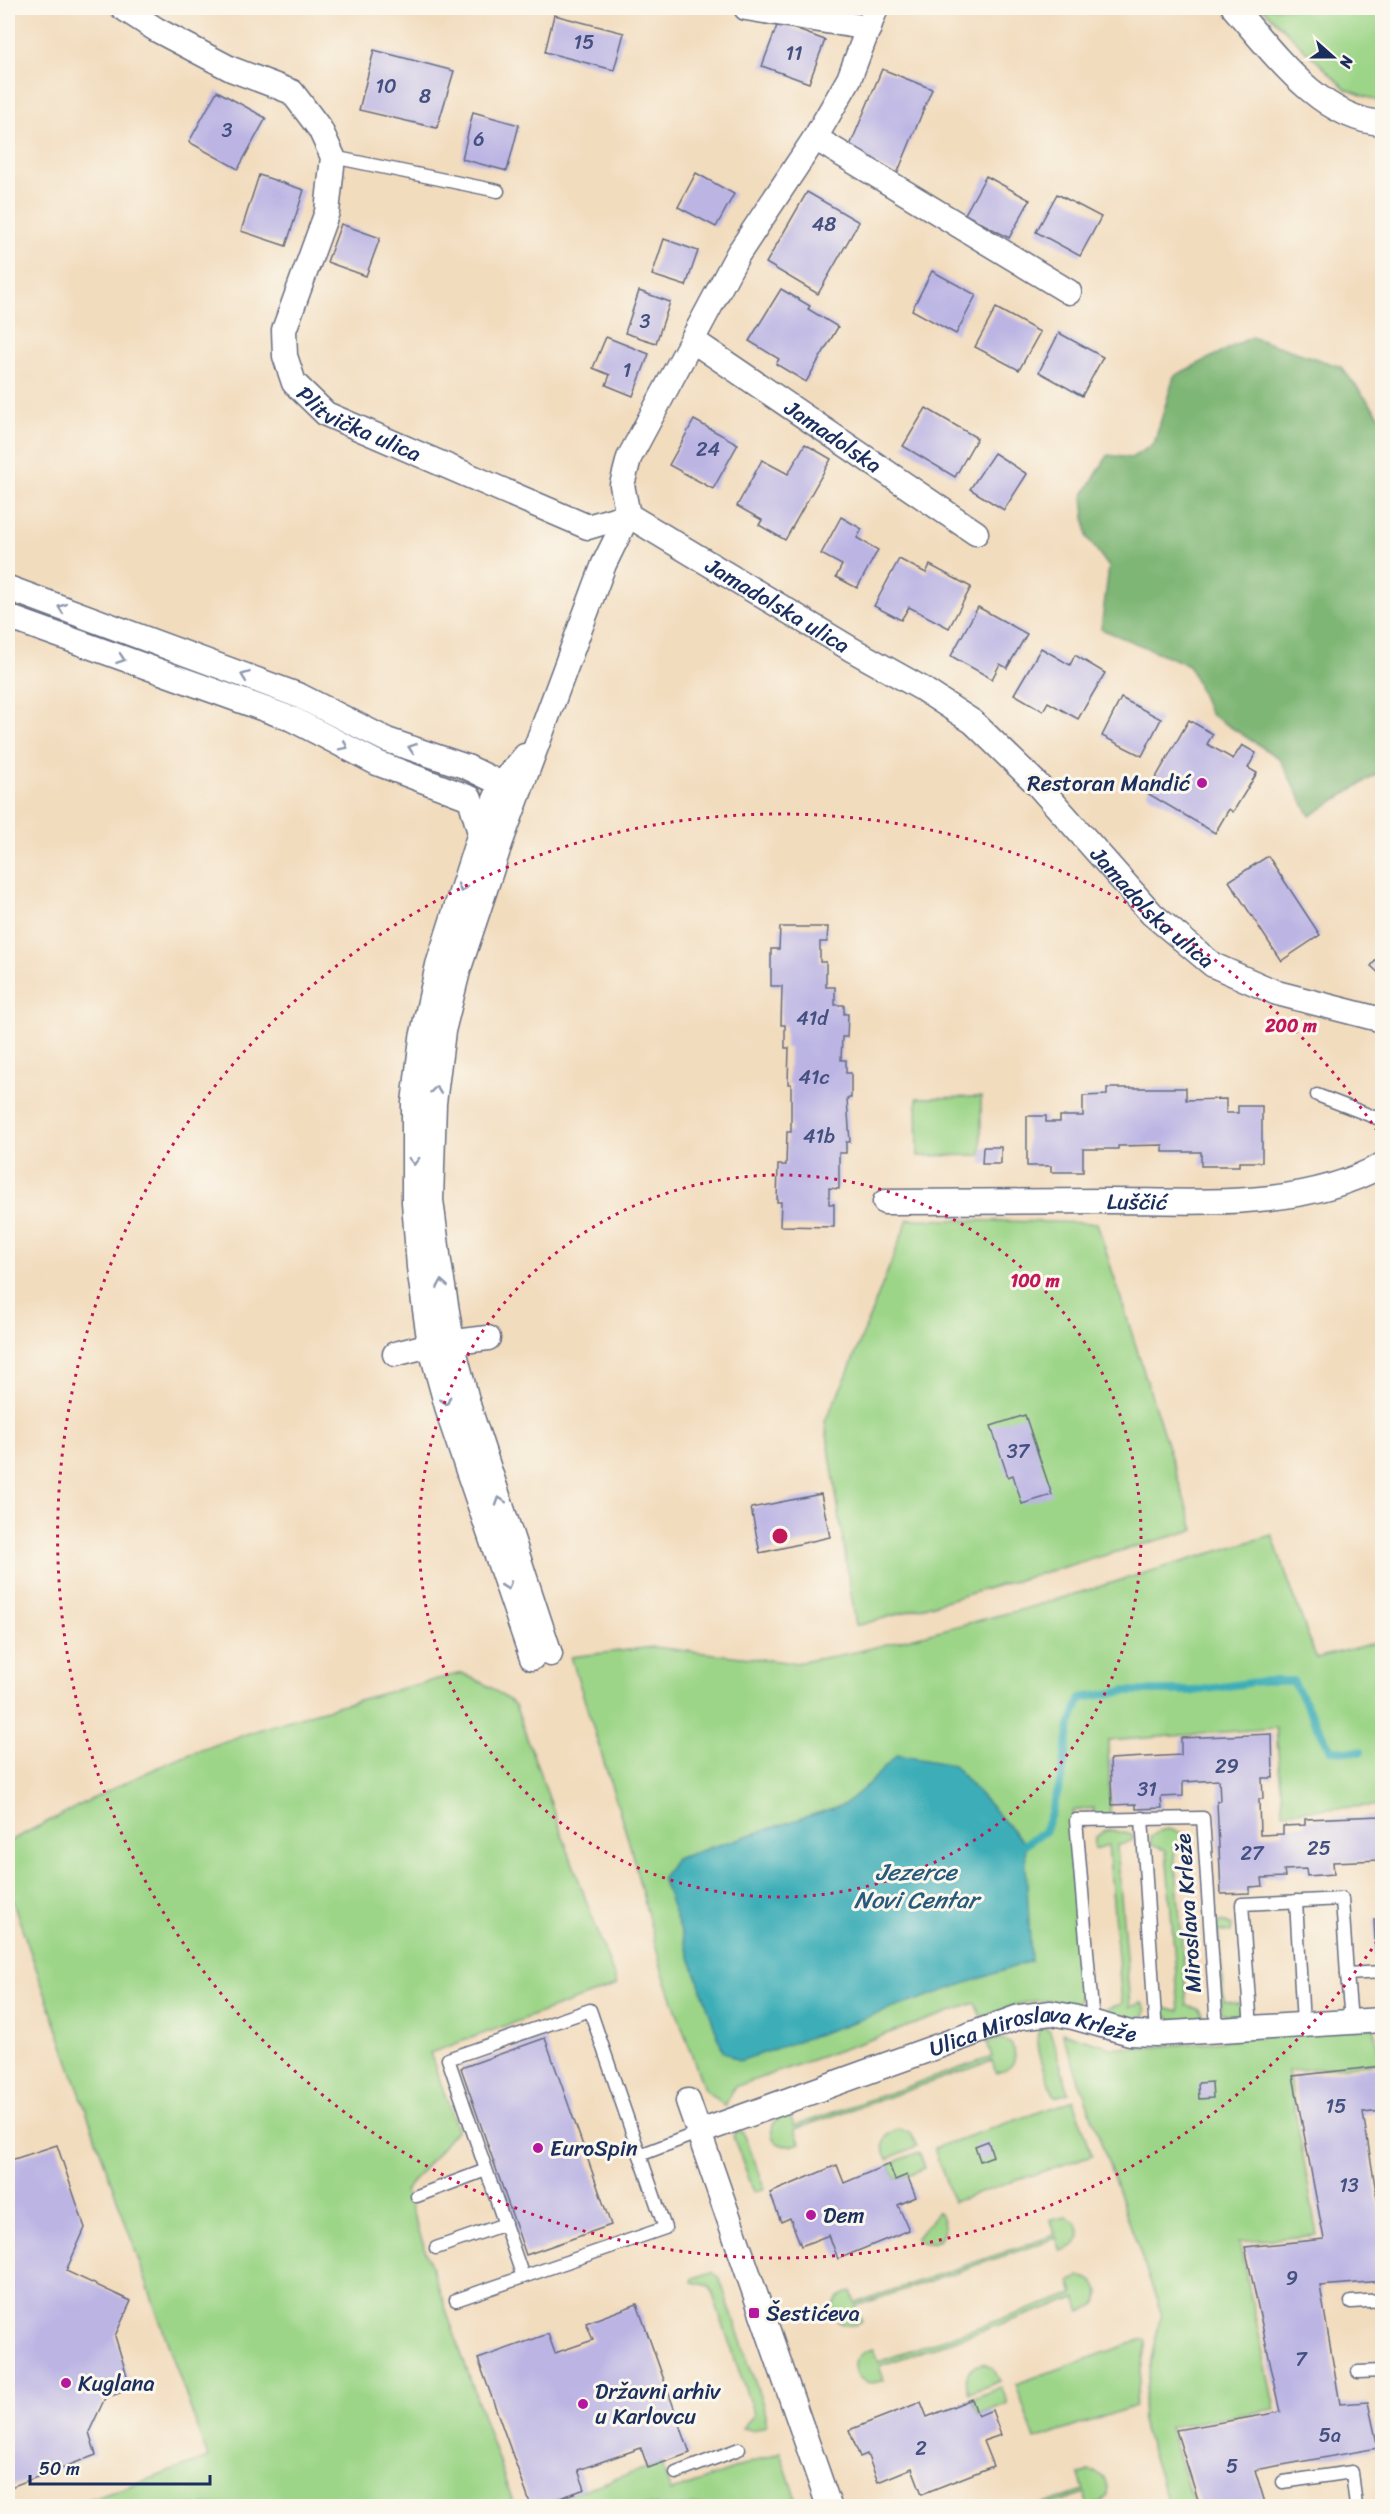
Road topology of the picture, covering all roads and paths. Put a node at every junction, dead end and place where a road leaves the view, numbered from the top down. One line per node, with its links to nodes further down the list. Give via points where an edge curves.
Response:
1 (123, 8): 7 (street, via 231,69 292,92 320,129)
2 (746, 8): 4 (street)
3 (1234, 8): 5 (street, via 1284,66 1328,104)
4 (872, 18): 6 (street, via 849,79)
5 (1383, 123)
6 (815, 138): 9 (street); 10 (street, via 738,254)
7 (333, 157): 8 (lane); 11 (street, Plitvička ulica, via 327,212 284,330 285,356 294,383 326,414 588,527)
8 (498, 191)
9 (1069, 291)
10 (692, 340): 11 (street, via 629,458 622,485); 12 (street, Jamadolska)
11 (628, 515): 15 (street, via 604,564); 20 (street, Jamadolska ulica, via 973,722 1036,783 1152,914 1212,965 1276,993)
12 (976, 533)
13 (8, 588): 16 (street, one-way to 13, via 467,767 387,740 300,696)
14 (8, 617): 17 (street, one-way to 17, via 292,719 377,763)
15 (538, 740): 16 (street); 18 (street)
16 (502, 784): 17 (street); 18 (street); 19 (street)
17 (470, 798): 19 (street)
18 (512, 813): 26 (street, one-way to 18, via 439,1262 431,1200 434,1103 443,1031 458,971)
19 (480, 833): 26 (street, one-way to 26, via 438,965 422,1038 414,1103 414,1202 419,1267)
20 (1383, 1020)
21 (1317, 1095): 22 (lane)
22 (1383, 1120)
23 (1383, 1165): 24 (street, Luščić, via 1356,1180 1296,1194 1223,1201)
24 (885, 1202)
25 (488, 1338): 26 (street)
26 (441, 1343): 27 (street); 28 (street, via 469,1408)
27 (395, 1354)
28 (541, 1656)
29 (1143, 1818): 35 (lane, Miroslava Krleže, via 1076,1820); 38 (lane, Miroslava Krleže, via 1203,1818); 39 (lane, Miroslava Krleže)
30 (1296, 1901): 32 (lane, via 1342,1899); 36 (lane); 37 (lane, via 1242,1904)
31 (1383, 1972): 32 (lane)
32 (1347, 1974): 34 (lane)
33 (1383, 2020): 34 (street, Ulica Miroslava Krleže)
34 (1351, 2021): 36 (street, Ulica Miroslava Krleže)
35 (1093, 2023): 39 (street, Ulica Miroslava Krleže, via 1130,2033); 41 (street, Ulica Miroslava Krleže, via 1051,2013 1019,2017)
36 (1303, 2024): 37 (street, Ulica Miroslava Krleže)
37 (1251, 2028): 38 (street, Ulica Miroslava Krleže)
38 (1217, 2030): 39 (street, Ulica Miroslava Krleže)
39 (1155, 2034)
40 (688, 2101): 41 (street)
41 (700, 2132): 42 (lane); 56 (street)
42 (640, 2155): 43 (lane, via 590,2010 448,2060); 47 (lane, via 665,2228)
43 (486, 2170): 44 (lane); 45 (lane)
44 (417, 2196)
45 (505, 2224): 46 (lane); 47 (lane)
46 (436, 2248)
47 (523, 2277): 48 (lane)
48 (456, 2300)
49 (1383, 2300): 50 (lane)
50 (1351, 2302)
51 (1383, 2371): 52 (lane)
52 (1358, 2372)
53 (739, 2448): 54 (lane)
54 (676, 2473)
55 (1283, 2481): 57 (lane, via 1352,2472)
56 (829, 2506)
57 (1356, 2506)

